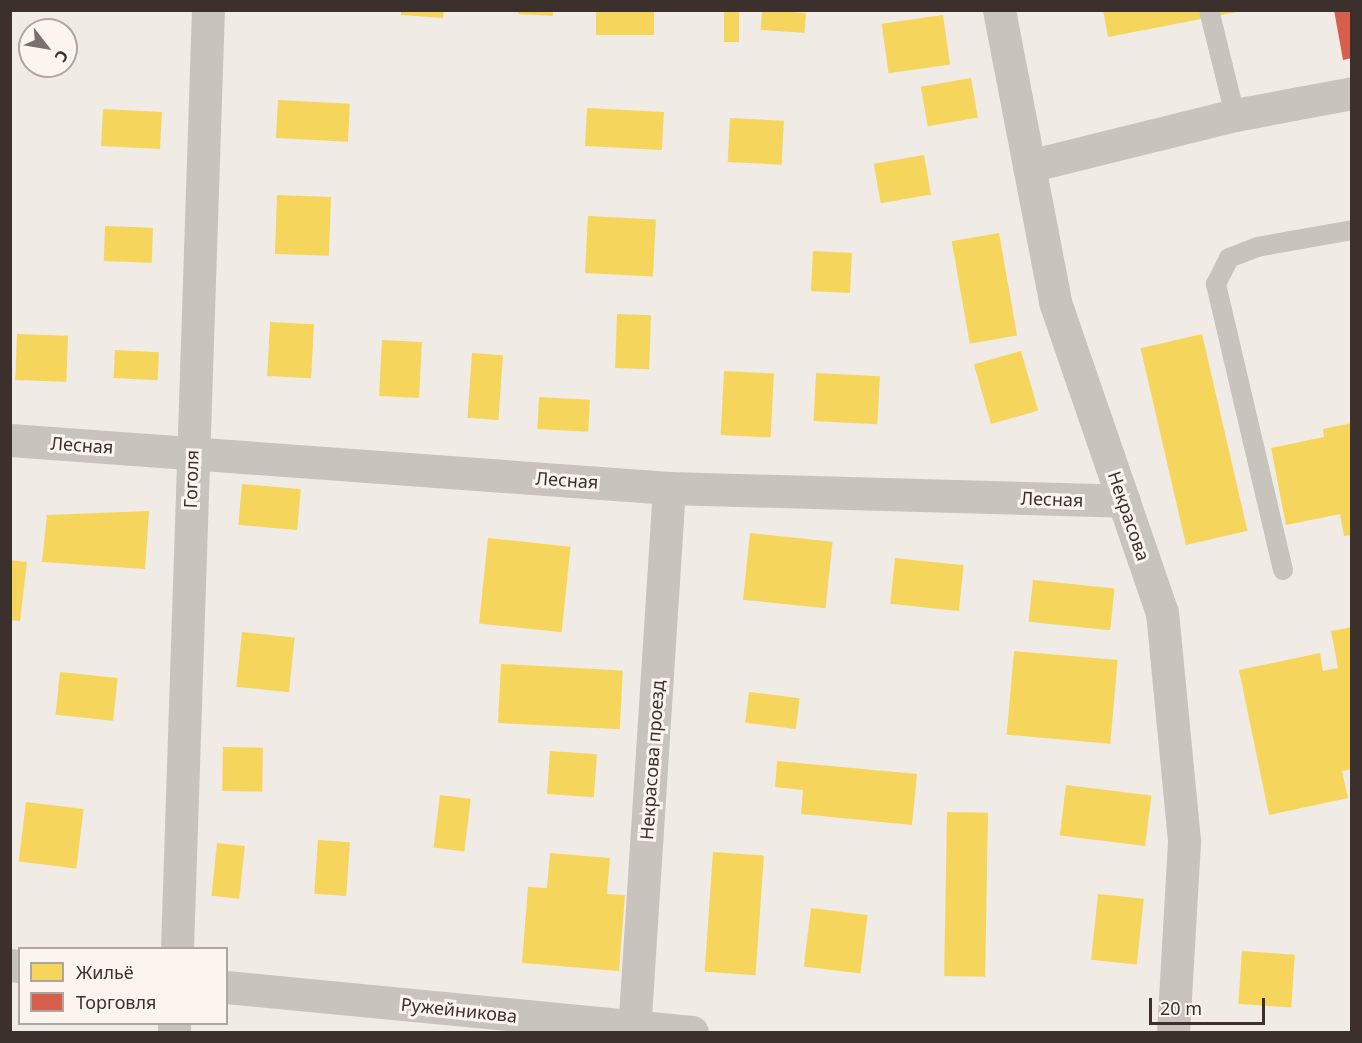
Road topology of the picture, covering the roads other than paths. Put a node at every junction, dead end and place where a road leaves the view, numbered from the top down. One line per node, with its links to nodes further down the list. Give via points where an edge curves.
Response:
1 (208, 10): 9 (street, Гоголя)
2 (999, 10): 6 (street, Некрасова)
3 (1209, 10): 5 (lane)
4 (1352, 93): 5 (street)
5 (1235, 115): 6 (street)
6 (1029, 166): 11 (street, Некрасова, via 1055,302)
7 (1352, 230): 12 (lane, via 1257,247 1228,258 1216,284)
8 (10, 440): 9 (street, Лесная)
9 (192, 453): 10 (street, Лесная); 13 (street, Гоголя)
10 (669, 488): 11 (street, Лесная); 15 (street, Некрасова проезд)
11 (1124, 501): 17 (street, Некрасова, via 1162,612 1183,830)
12 (1283, 570)
13 (177, 947)
14 (228, 987): 15 (street, Ружейникова)
15 (634, 1030): 16 (street, Ружейникова)
16 (692, 1032)
17 (1173, 1032)

